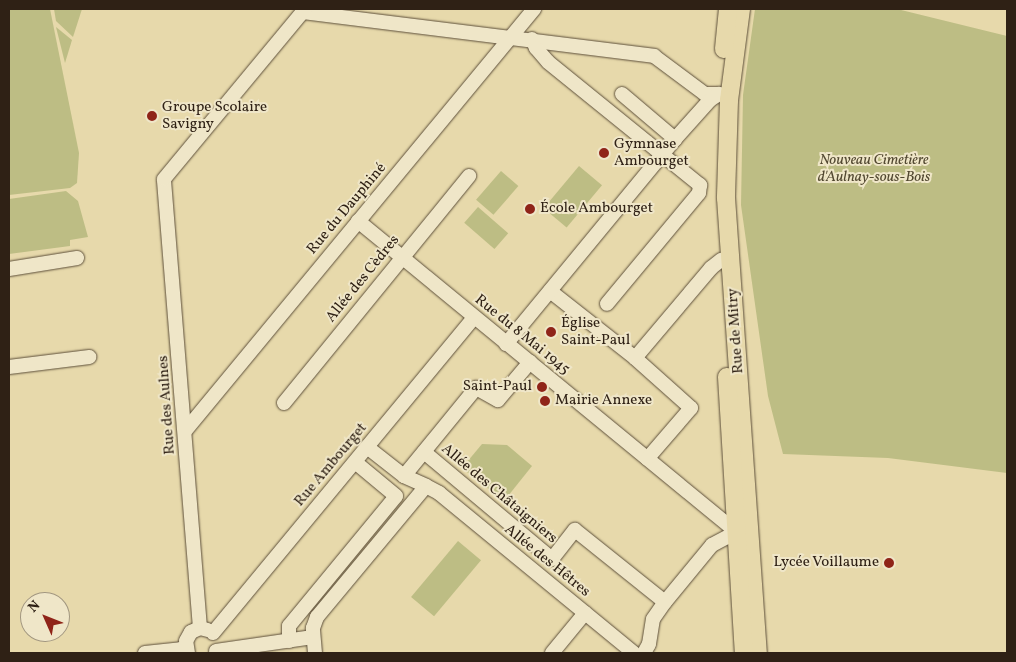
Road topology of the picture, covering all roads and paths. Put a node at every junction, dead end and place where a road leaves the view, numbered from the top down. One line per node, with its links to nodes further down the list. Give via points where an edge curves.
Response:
1 (534, 9): 5 (street, Rue du Dauphiné)
2 (728, 9): 8 (main road, Rue de Mitry)
3 (741, 9): 33 (main road, Rue de Mitry, via 729,100 726,198)
4 (304, 10): 5 (street); 26 (street, Rue des Aulnes, via 164,179)
5 (510, 37): 6 (street); 12 (street, Rue du Dauphiné)
6 (532, 39): 8 (street, via 654,56 705,94); 10 (street, via 548,62)
7 (622, 94): 9 (street)
8 (719, 94): 9 (street); 15 (main road, Rue de Mitry, via 717,191)
9 (676, 139): 10 (street)
10 (662, 155): 17 (street); 18 (street, via 700,185 699,193)
11 (469, 176): 13 (street, Allée des Cèdres)
12 (358, 221): 13 (street, Rue du 8 Mai 1945); 26 (street, Rue du Dauphiné)
13 (402, 257): 19 (street, Rue du 8 Mai 1945); 25 (street, Allée des Cèdres)
14 (77, 258): 16 (street)
15 (722, 260): 22 (street, via 711,268); 33 (main road, Rue de Mitry)
16 (9, 268)
17 (550, 291): 20 (street); 22 (street)
18 (607, 304)
19 (474, 318): 20 (street, Rue du 8 Mai 1945); 27 (street, Rue Ambourget)
20 (506, 344): 23 (street, Rue du 8 Mai 1945)
21 (89, 357): 24 (street)
22 (635, 358): 29 (street, via 691,408)
23 (530, 362): 28 (street, via 498,400 476,388); 29 (street, Rue du 8 Mai 1945)
24 (9, 367)
25 (284, 403)
26 (185, 431): 36 (street, Rue des Aulnes)
27 (367, 447): 30 (street, Rue Ambourget); 31 (street, Allée des Hêtres)
28 (424, 452): 31 (street); 34 (street, Allée des Châtaigniers, via 552,559 575,530)
29 (647, 459): 33 (street, Rue du 8 Mai 1945)
30 (355, 462): 36 (street, Rue Ambourget); 38 (street, via 396,496 289,626)
31 (404, 476): 32 (street, Allée des Hêtres)
32 (426, 486): 35 (street, Allée des Hêtres, via 439,493); 37 (street, via 317,617)
33 (742, 528): 34 (street, via 712,545); 46 (main road, Rue de Mitry); 47 (main road, Rue de Mitry)
34 (666, 602): 45 (street, via 653,619 649,644)
35 (585, 613): 43 (street); 44 (street, Allée des Hêtres)
36 (206, 630): 39 (street, Rue Ambourget, via 187,636); 40 (street, Rue des Aulnes, via 217,642)
37 (313, 637): 38 (street); 42 (street)
38 (289, 641): 40 (street)
39 (188, 652): 41 (street, via 181,649)
40 (215, 652)
41 (145, 653)
42 (315, 653)
43 (552, 653)
44 (634, 653)
45 (644, 653)
46 (744, 653)
47 (758, 653)

